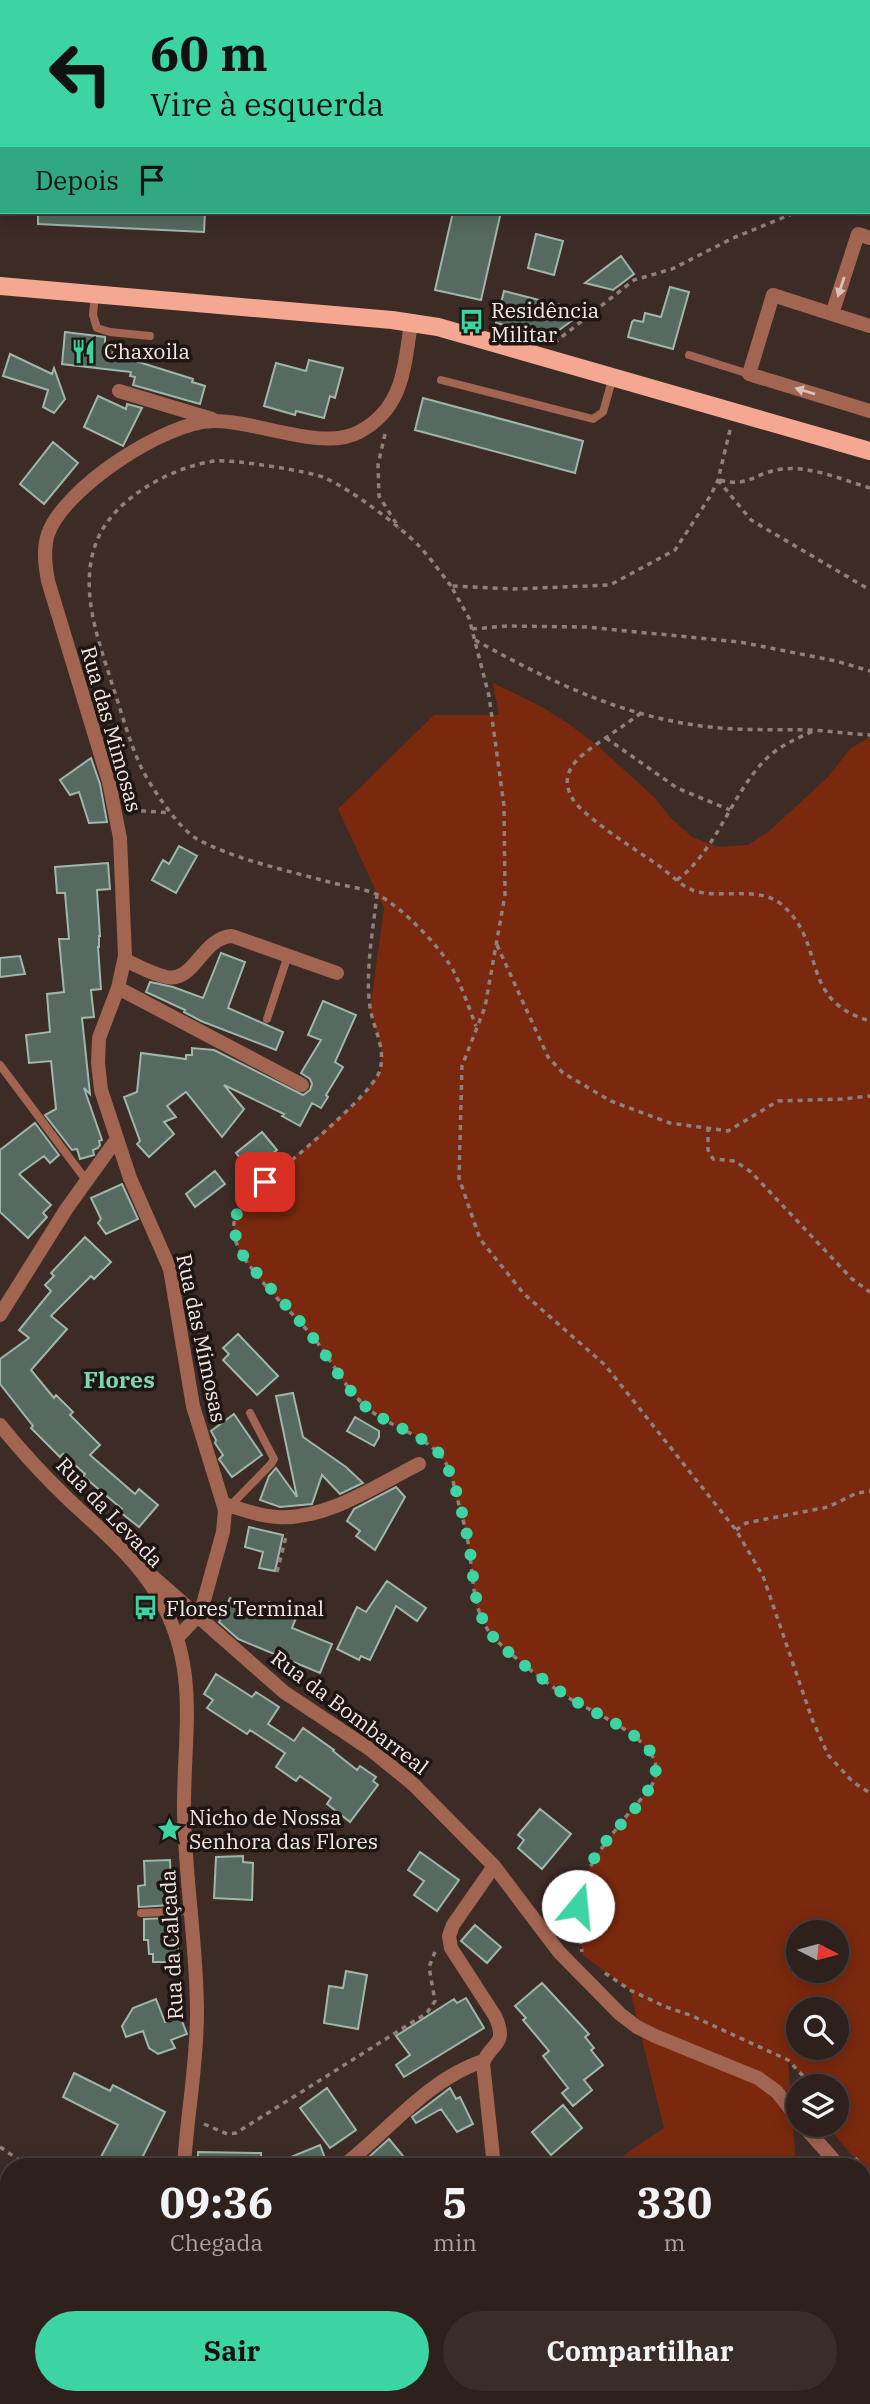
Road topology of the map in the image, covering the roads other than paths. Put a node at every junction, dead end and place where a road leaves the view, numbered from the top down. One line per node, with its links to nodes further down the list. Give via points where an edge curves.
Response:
1 (870, 238): 4 (street, one-way to 4, via 858,234)
2 (0, 286): 3 (main road)
3 (95, 294): 5 (main road); 7 (lane, via 97,328)
4 (832, 314): 6 (street); 9 (street, via 774,295)
5 (411, 323): 10 (main road); 14 (street, Rua das Mimosas, via 394,399 363,430 334,439)
6 (870, 326)
7 (150, 336)
8 (689, 355): 9 (lane)
9 (749, 374): 13 (street, one-way to 9)
10 (613, 377): 11 (lane, via 603,412 593,418); 15 (main road)
11 (441, 380)
12 (119, 391): 14 (street)
13 (870, 411)
14 (217, 421): 17 (street, Rua das Mimosas, via 170,432 100,474 65,504 48,535 45,552 48,581 115,808)
15 (870, 451)
16 (288, 955): 17 (street, via 228,936 211,944 177,977 164,977); 18 (street); 20 (lane)
17 (125, 960): 19 (street, Rua das Mimosas)
18 (337, 973)
19 (118, 988): 22 (street); 23 (street, Rua das Mimosas, via 102,1028 98,1063)
20 (267, 1018)
21 (0, 1065): 24 (lane)
22 (302, 1085)
23 (116, 1140): 24 (street); 29 (street, Rua das Mimosas, via 170,1269 190,1393)
24 (86, 1180): 25 (street)
25 (0, 1315)
26 (250, 1413): 29 (lane, via 274,1459)
27 (0, 1425): 30 (street, Rua da Levada)
28 (419, 1464): 29 (street, via 329,1509 290,1517)
29 (227, 1505): 31 (street, Rua das Mimosas, via 207,1592)
30 (118, 1547): 31 (street, Rua da Bombarreal); 32 (street, Rua da Levada, via 157,1594)
31 (196, 1616): 32 (street, Rua das Mimosas); 33 (street, Rua da Bombarreal, via 284,1692 404,1776)
32 (178, 1637): 34 (street, Rua da Calçada, via 188,1696 184,1811)
33 (494, 1866): 36 (street, via 449,1936 453,1952 500,2028 497,2045); 37 (street, Rua da Bombarreal, via 554,1946 628,2021 758,2078)
34 (190, 1911): 35 (lane); 39 (street, Rua da Calçada, via 197,2025)
35 (141, 1913)
36 (483, 2061): 40 (street, via 425,2094); 41 (street)
37 (786, 2104)
38 (813, 2137): 42 (street)
39 (185, 2158)
40 (352, 2158)
41 (493, 2158)
42 (832, 2158)

